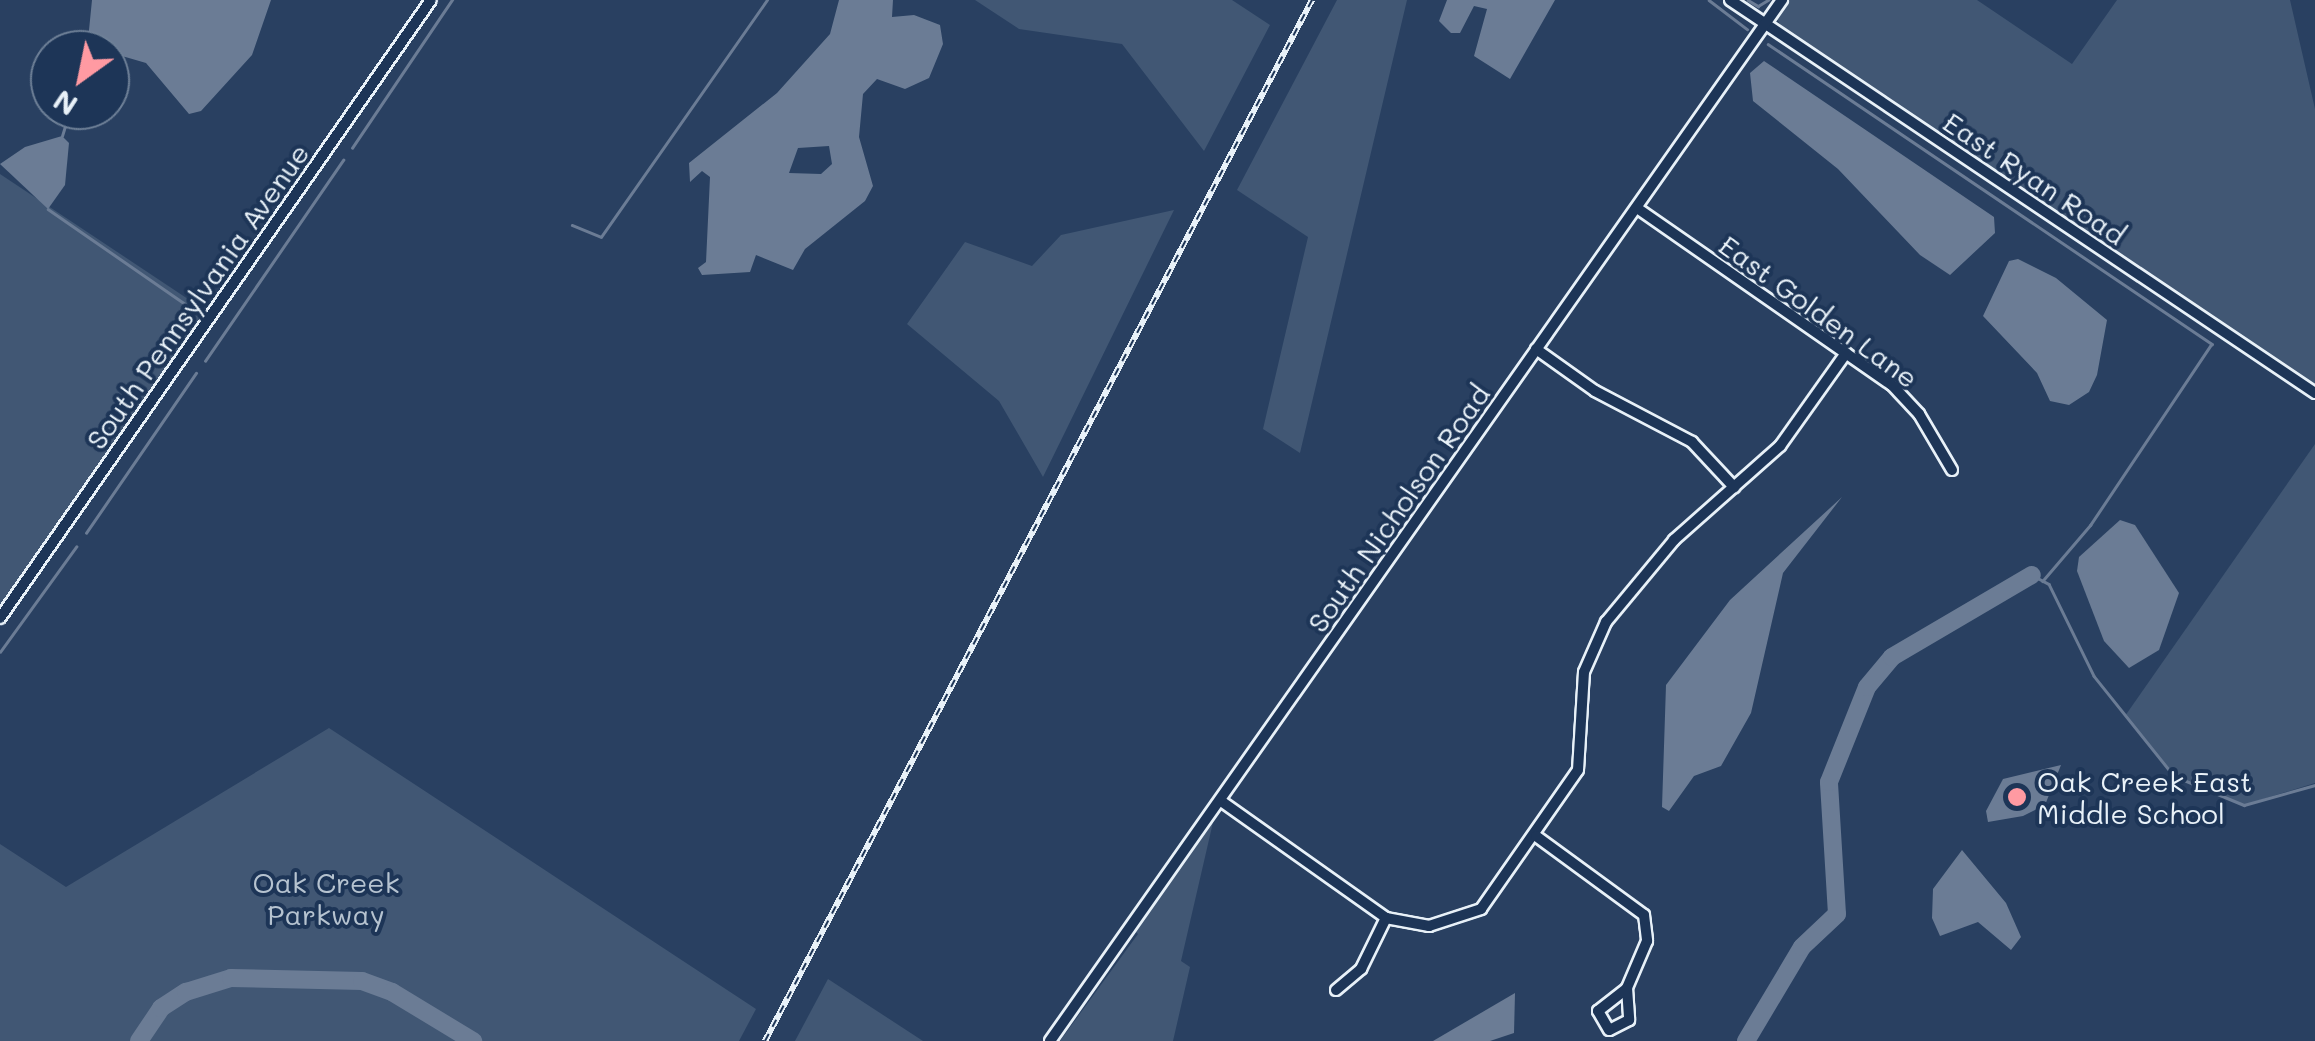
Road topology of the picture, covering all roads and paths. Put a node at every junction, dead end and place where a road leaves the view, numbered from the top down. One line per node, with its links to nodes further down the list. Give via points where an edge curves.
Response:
1 (431, 0): 11 (street, South Pennsylvania Avenue)
2 (1730, 0): 4 (street, East Ryan Road)
3 (1782, 0): 4 (street, South Nicholson Road)
4 (1765, 24): 5 (street, South Nicholson Road); 8 (street, East Ryan Road)
5 (1638, 208): 6 (street, South Nicholson Road); 7 (street, East Golden Lane)
6 (1536, 348): 10 (street, via 1595,391 1692,442); 12 (street, South Nicholson Road)
7 (1846, 353): 9 (street, East Golden Lane, via 1919,414); 10 (street, via 1780,446)
8 (2315, 394)
9 (1952, 470)
10 (1734, 487): 13 (street, via 1638,578 1596,641 1581,686 1578,770)
11 (0, 618)
12 (1221, 801): 14 (street); 17 (street, South Nicholson Road)
13 (1536, 836): 14 (street, via 1481,910 1429,926); 15 (street, via 1644,915 1647,941)
14 (1386, 918): 16 (street, via 1361,969)
15 (1627, 988)
16 (1336, 990)
17 (1050, 1041)

